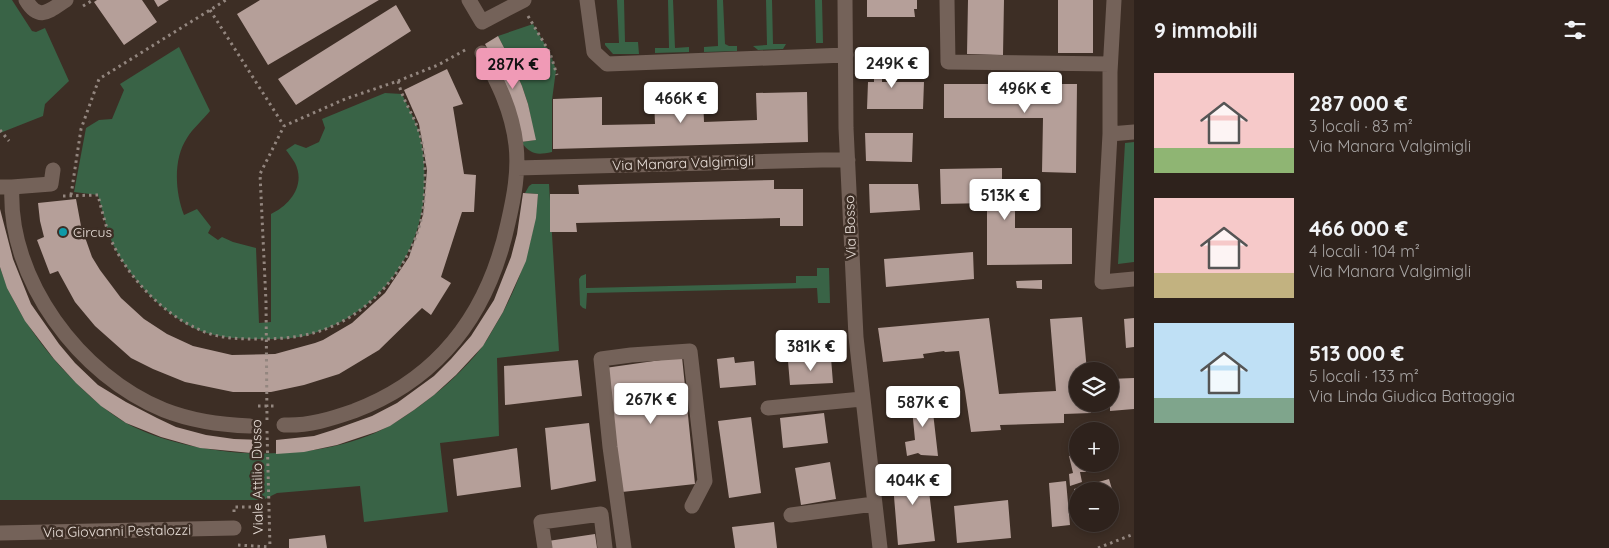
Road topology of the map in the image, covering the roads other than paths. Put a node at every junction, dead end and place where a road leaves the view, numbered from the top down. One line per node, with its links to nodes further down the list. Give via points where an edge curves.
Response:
1 (26, 0): 2 (street, via 33,10 42,13)
2 (66, 0)
3 (469, 0): 8 (street, via 482,22)
4 (587, 0): 10 (street, via 594,52 607,64)
5 (845, 0): 10 (street, Via Bosso)
6 (947, 0): 11 (street, via 948,62)
7 (1114, 0): 11 (street)
8 (524, 5)
9 (479, 49): 15 (street, via 505,96 516,144)
10 (846, 55): 14 (street, Via Bosso)
11 (1110, 64): 13 (street)
12 (1134, 132): 13 (street)
13 (1110, 134): 18 (street, via 1102,282)
14 (848, 160): 15 (street, Via Manara Valgimigli); 19 (street, Via Bosso, via 854,309)
15 (517, 168): 21 (street, via 498,264 481,302 440,356 384,398 362,408 326,421)
16 (53, 170): 17 (street, via 51,184)
17 (8, 191): 22 (street, via 16,233 34,289 68,339 124,389 165,411 208,422)
18 (1134, 280)
19 (862, 398): 20 (street); 23 (street, Via Bosso)
20 (768, 408)
21 (284, 425)
22 (250, 426)
23 (874, 504): 25 (street); 31 (street, Via Bosso)
24 (692, 506): 30 (street, via 705,481 690,350 601,359)
25 (791, 516)
26 (234, 528): 27 (street, Via Giovanni Pestalozzi)
27 (0, 533)
28 (545, 548): 29 (street, via 541,522 601,514)
29 (605, 548)
30 (624, 548)
31 (880, 548)

